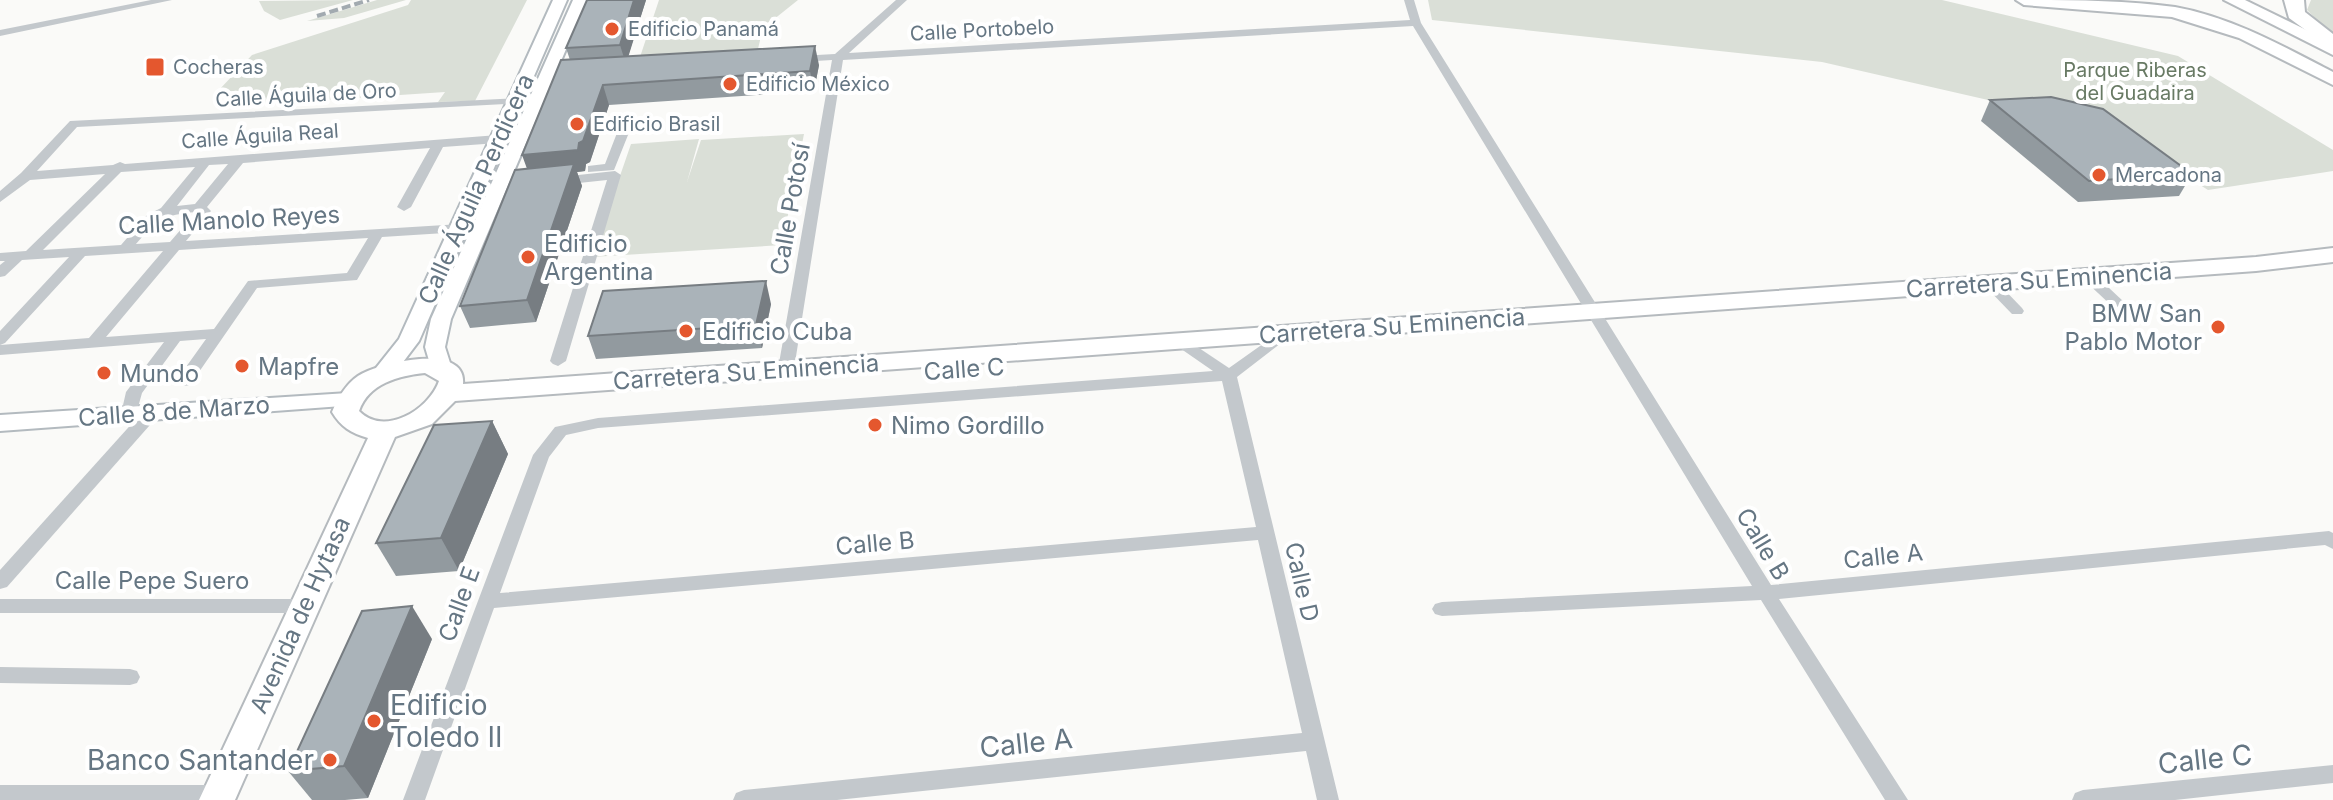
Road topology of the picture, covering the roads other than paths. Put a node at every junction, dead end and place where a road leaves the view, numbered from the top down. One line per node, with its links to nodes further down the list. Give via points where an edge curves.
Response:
1 (167, 0): 12 (street)
2 (560, 0): 20 (street, Calle Águila Perdicera)
3 (580, 0): 19 (street, Calle Águila Perdicera, via 554,75)
4 (902, 0): 15 (street)
5 (1409, 0): 11 (street, Calle B)
6 (2024, 0): 14 (main road, via 2174,12)
7 (2182, 0): 14 (main road)
8 (2198, 0): 17 (main road)
9 (2232, 0): 13 (main road)
10 (2294, 0): 13 (highway, via 2296,14)
11 (1416, 23): 15 (street, Calle Portobelo); 45 (street, Calle B)
12 (0, 33)
13 (2333, 47)
14 (2285, 53): 18 (main road)
15 (838, 57): 16 (street, Calle Portobelo); 54 (street, Calle Potosí)
16 (791, 60)
17 (2333, 65)
18 (2333, 79)
19 (539, 100): 20 (street, Calle Águila de Oro); 58 (street, Calle Águila Perdicera, via 441,319 435,347)
20 (514, 102): 22 (street, Calle Águila Perdicera); 27 (street, Calle Águila de Oro, via 74,124)
21 (628, 120): 53 (street, via 610,167 543,178 615,175)
22 (498, 139): 23 (street, Calle Águila Real); 32 (street, Calle Águila Perdicera)
23 (439, 143): 24 (street, Calle Águila Real); 29 (street)
24 (239, 159): 25 (street, Calle Águila Real); 30 (street)
25 (207, 160): 26 (street, Calle Águila Real); 31 (street)
26 (120, 166): 27 (street, Calle Águila Real); 37 (street)
27 (26, 176): 28 (street)
28 (0, 198)
29 (404, 207)
30 (199, 208): 31 (street); 34 (street, via 204,211)
31 (166, 211): 35 (street, via 152,218)
32 (461, 228): 33 (street, Calle Manolo Reyes); 55 (street, Calle Águila Perdicera, via 409,341)
33 (378, 233): 34 (street, Calle Manolo Reyes); 46 (street, via 352,277 253,284)
34 (175, 246): 35 (street, Calle Manolo Reyes); 51 (street)
35 (125, 249): 36 (street, Calle Manolo Reyes)
36 (82, 251): 37 (street, Calle Manolo Reyes); 49 (street)
37 (24, 255): 39 (street, Calle Manolo Reyes); 40 (street)
38 (2333, 255): 41 (main road, Carretera Su Eminencia)
39 (0, 257)
40 (0, 273)
41 (2088, 276): 42 (main road, Carretera Su Eminencia); 43 (street)
42 (1990, 283): 44 (street); 45 (main road, Carretera Su Eminencia)
43 (2119, 305)
44 (2017, 311)
45 (1591, 312): 47 (main road, Carretera Su Eminencia); 67 (street, Calle B)
46 (218, 333): 48 (street); 57 (street)
47 (1284, 334): 50 (main road, Carretera Su Eminencia); 56 (street)
48 (176, 336): 51 (street); 60 (street, via 134,392)
49 (0, 340)
50 (1179, 341): 54 (main road, Carretera Su Eminencia); 56 (street)
51 (93, 343): 52 (street)
52 (0, 350)
53 (558, 361)
54 (786, 369): 58 (main road, Carretera Su Eminencia)
55 (383, 373): 58 (main road, Carretera Su Eminencia, via 415,366); 59 (main road)
56 (1229, 375): 63 (street, Calle C, via 598,423); 64 (street, Calle D)
57 (184, 381)
58 (446, 381): 62 (main road, via 437,409)
59 (348, 400): 60 (street, Calle 8 de Marzo); 62 (main road, via 345,412 350,423)
60 (140, 414): 61 (street, Calle 8 de Marzo); 66 (street)
61 (0, 423)
62 (385, 430): 70 (main road, Avenida de Hytasa)
63 (561, 431): 68 (street, Calle E, via 541,455)
64 (1266, 533): 68 (street, Calle B); 74 (street, Calle D)
65 (2331, 540): 67 (street, Calle A)
66 (0, 582)
67 (1764, 593): 71 (street, Calle A); 81 (street, Calle B)
68 (488, 601): 78 (street, Calle E)
69 (0, 606): 70 (street, Calle Pepe Suero)
70 (304, 606): 77 (main road, Avenida de Hytasa)
71 (1442, 609)
72 (0, 675): 73 (street)
73 (130, 677)
74 (1315, 741): 79 (street, Calle A); 80 (street, Calle D)
75 (2333, 774): 82 (street, Calle C)
76 (0, 795): 77 (street)
77 (218, 798)
78 (414, 800)
79 (744, 800)
80 (1328, 800)
81 (1897, 800)
82 (2083, 800)

